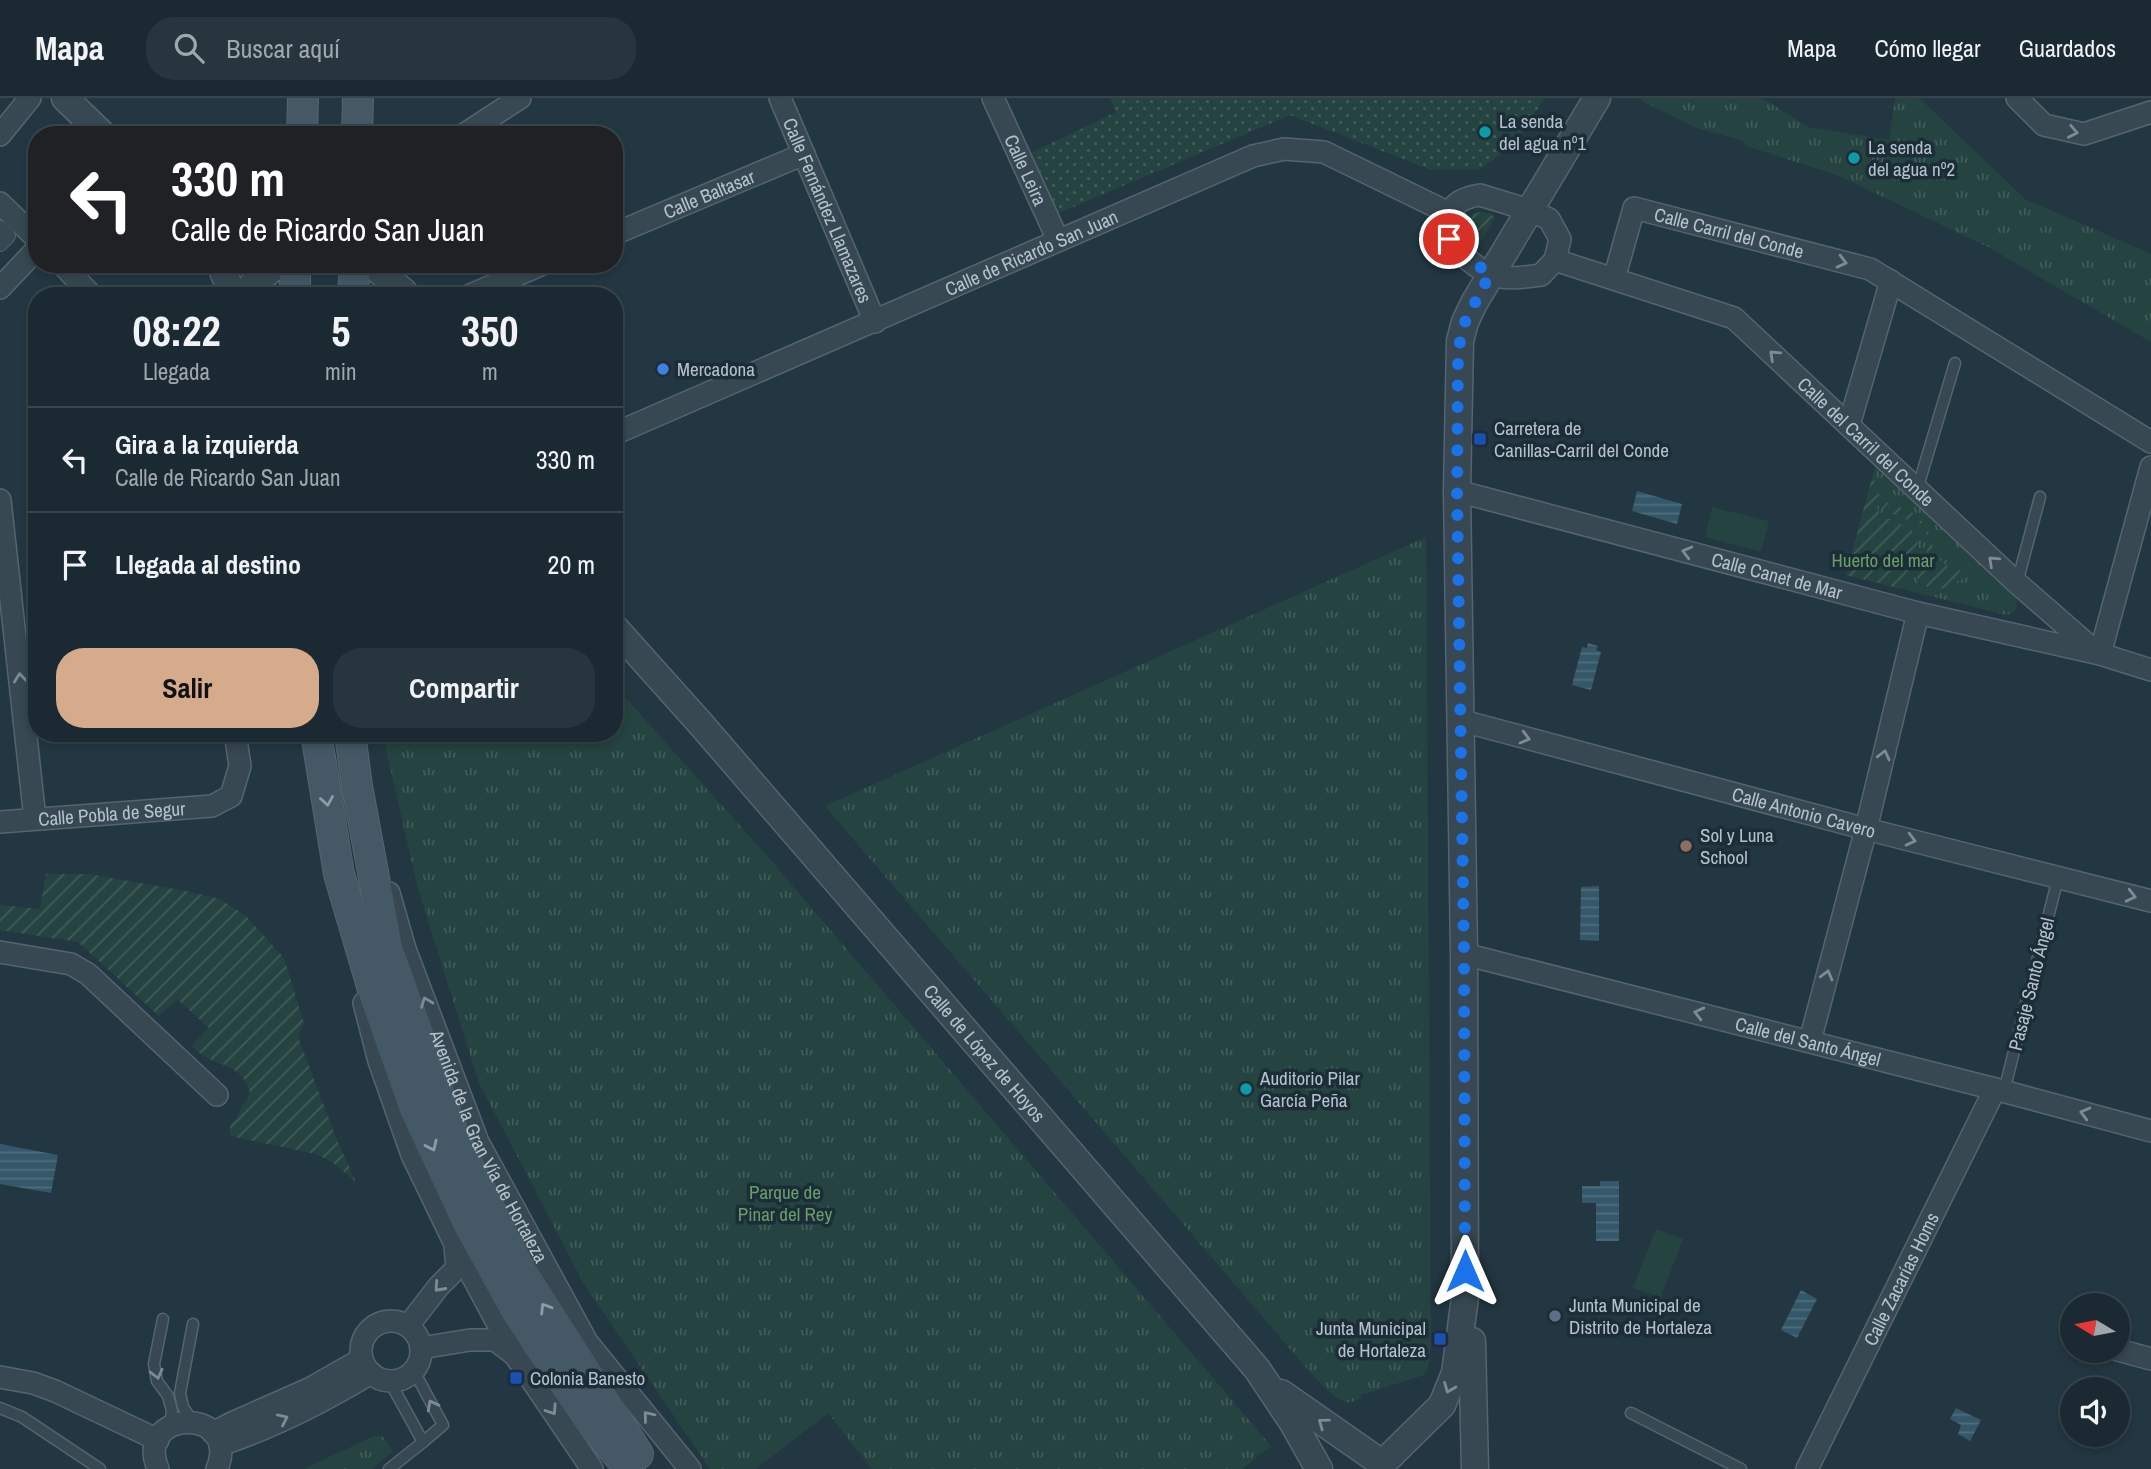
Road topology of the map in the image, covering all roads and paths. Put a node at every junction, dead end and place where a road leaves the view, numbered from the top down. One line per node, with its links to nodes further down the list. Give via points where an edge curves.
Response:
1 (30, 98): 15 (street)
2 (65, 98): 11 (street)
3 (303, 98): 12 (main road)
4 (358, 98): 13 (main road)
5 (520, 98): 14 (street)
6 (780, 98): 16 (street, Calle Fernández Llamazares)
7 (993, 98): 23 (street, Calle Leira)
8 (1597, 98): 18 (street)
9 (2017, 98): 10 (street, one-way to 10, via 2044,125 2084,134)
10 (2151, 112)
11 (94, 126)
12 (302, 126)
13 (357, 126)
14 (477, 126)
15 (0, 135)
16 (804, 154): 22 (street, Calle Baltasar); 39 (street, Calle Fernández Llamazares)
17 (0, 203): 21 (street)
18 (1529, 210): 19 (street, via 1480,195 1457,203); 26 (street, via 1549,219 1560,239); 31 (street)
19 (1449, 213): 23 (street, Calle de Ricardo San Juan, via 1324,152 1284,149 1253,156); 31 (street, via 1449,239 1460,253)
20 (0, 229): 24 (street, via 7,236)
21 (28, 230)
22 (623, 230)
23 (1058, 240): 39 (street, Calle de Ricardo San Juan)
24 (0, 243)
25 (28, 258): 38 (street)
26 (1555, 260): 31 (street, via 1541,275 1513,278); 32 (street, Calle del Carril del Conde)
27 (70, 273): 34 (street)
28 (266, 273): 35 (street)
29 (382, 273): 36 (street)
30 (522, 273): 37 (street)
31 (1490, 274): 46 (street, via 1460,341)
32 (1614, 279): 33 (street, Calle Carril del Conde, one-way to 33, via 1634,208 1870,269); 41 (street, Calle del Carril del Conde, one-way to 32, via 1734,318)
33 (1891, 281): 41 (street); 43 (street, Calle Carril del Conde)
34 (84, 287)
35 (251, 287)
36 (398, 287)
37 (489, 287)
38 (0, 288)
39 (876, 322): 42 (street, Calle de Ricardo San Juan)
40 (1955, 363): 45 (lane)
41 (1849, 425): 45 (street, Calle del Carril del Conde)
42 (623, 430)
43 (2151, 442)
44 (2151, 467): 55 (street)
45 (1917, 490): 49 (street, Calle del Carril del Conde, one-way to 45)
46 (1457, 491): 50 (street, Calle Canet de Mar, one-way to 46); 57 (street)
47 (2040, 496): 49 (lane)
48 (0, 500): 63 (street, Calle Pobla de Segur, one-way to 48)
49 (2017, 583): 51 (street, Calle del Carril del Conde)
50 (1919, 613): 53 (street, Calle Canet de Mar); 65 (street, one-way to 50)
51 (2052, 613): 53 (street, via 2048,632); 55 (street, Calle del Carril del Conde)
52 (623, 637): 58 (street, Calle de López de Hoyos)
53 (2033, 639): 55 (street, Calle Canet de Mar)
54 (623, 649): 58 (street, Calle de López de Hoyos)
55 (2099, 654): 56 (street, Calle del Carril del Conde)
56 (2151, 670)
57 (1459, 720): 65 (street, Calle Antonio Cavero, one-way to 65); 70 (street)
58 (700, 723): 88 (street, Calle de López de Hoyos)
59 (236, 742): 63 (street, Calle Pobla de Segur, via 240,766 231,796 212,806)
60 (317, 742): 66 (main road, one-way to 66)
61 (351, 742): 62 (main road, Avenida de la Gran Vía de Hortaleza)
62 (357, 786): 102 (main road, Avenida de la Gran Vía de Hortaleza, one-way to 62, via 522,1272 457,1141 387,948); 103 (street, Avenida de la Gran Vía de Hortaleza, one-way to 62, via 587,1342 478,1142 405,948)
63 (35, 819): 64 (street)
64 (0, 822)
65 (1866, 829): 67 (street, Calle Antonio Cavero, one-way to 67); 71 (street, one-way to 65)
66 (339, 874): 75 (street, via 355,966 379,1061 412,1155); 101 (main road, one-way to 101, via 415,1109 469,1225 517,1312 595,1428)
67 (2058, 878): 68 (street, Calle Antonio Cavero, one-way to 68); 72 (lane, Pasaje Santo Ángel)
68 (2151, 901)
69 (0, 952): 73 (street, via 71,964 88,974)
70 (1464, 954): 71 (street, Calle del Santo Ángel, one-way to 70); 76 (street)
71 (1810, 1041): 72 (street, Calle del Santo Ángel)
72 (2000, 1090): 74 (street, Calle del Santo Ángel, one-way to 72); 107 (street, Calle Zacarías Homs)
73 (217, 1095)
74 (2151, 1131)
75 (455, 1244): 79 (street, one-way to 79, via 457,1268); 82 (street)
76 (1465, 1297): 95 (street, one-way to 95, via 1455,1373 1442,1405); 105 (street, via 1472,1342)
77 (163, 1319): 92 (lane, one-way to 92, via 154,1364 157,1381 170,1404)
78 (192, 1324): 91 (lane, via 180,1393)
79 (408, 1326): 80 (street); 84 (street, via 388,1321 370,1330 361,1349)
80 (421, 1348): 82 (street, via 495,1340); 85 (street)
81 (2130, 1353): 83 (street)
82 (514, 1354): 100 (street, one-way to 100)
83 (2151, 1359)
84 (366, 1366): 87 (street, via 380,1380); 93 (street, via 234,1422)
85 (414, 1371): 87 (street); 94 (lane, one-way to 85, via 443,1425)
86 (0, 1377): 92 (street, via 33,1383)
87 (390, 1382): 94 (lane)
88 (1269, 1385): 95 (street, Calle de López de Hoyos, one-way to 88); 104 (street, Calle de López de Hoyos)
89 (0, 1408): 96 (lane, via 22,1417)
90 (1631, 1413): 106 (lane)
91 (192, 1422): 92 (street, via 179,1422); 93 (street, via 206,1426)
92 (164, 1433): 97 (street, via 154,1451)
93 (217, 1439): 98 (street, via 221,1456)
94 (423, 1442): 99 (lane)
95 (1382, 1465)
96 (100, 1469)
97 (158, 1469)
98 (217, 1469)
99 (389, 1469)
100 (592, 1469)
101 (629, 1469)
102 (648, 1469)
103 (690, 1469)
104 (1319, 1469)
105 (1475, 1469)
106 (1741, 1469)
107 (1807, 1469)

